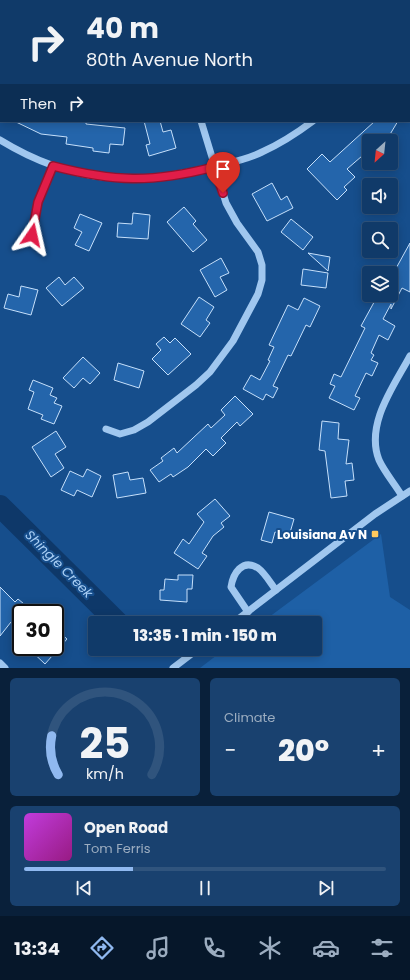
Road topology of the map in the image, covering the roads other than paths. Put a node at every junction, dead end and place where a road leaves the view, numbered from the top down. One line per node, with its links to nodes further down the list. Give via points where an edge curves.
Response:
1 (201, 122): 5 (street)
2 (312, 122): 5 (street, via 289,138 260,153)
3 (0, 140): 4 (street, via 21,153)
4 (53, 166): 5 (street, via 91,176 127,180 162,178); 6 (street, via 38,202)
5 (214, 167): 8 (street, via 226,204 258,252 262,265 262,280 258,294 223,357 196,385 134,430 120,434)
6 (32, 235)
7 (410, 356): 10 (street, via 376,425 379,459)
8 (106, 430)
9 (410, 491): 10 (street)
10 (402, 496): 11 (street)
11 (276, 590): 12 (street); 12 (street, via 258,568 251,565 243,566 235,571 231,587)
12 (248, 612): 13 (street)
13 (243, 616)
14 (189, 656): 17 (street)
15 (0, 663): 16 (street)
16 (5, 668)
17 (173, 668)

